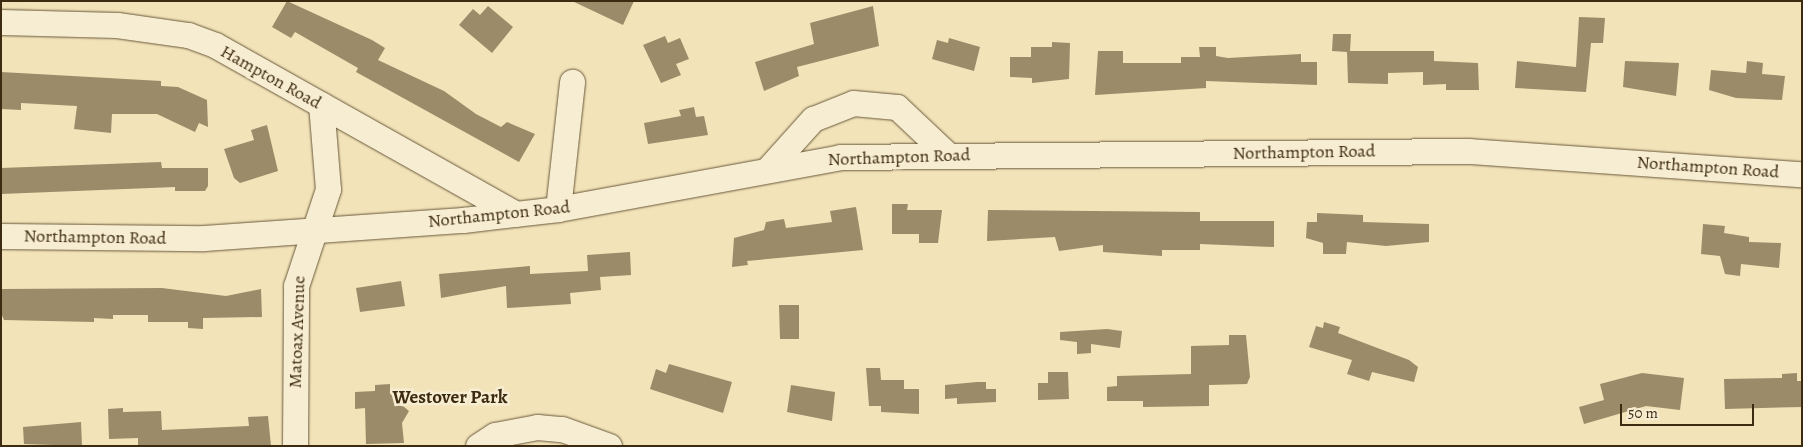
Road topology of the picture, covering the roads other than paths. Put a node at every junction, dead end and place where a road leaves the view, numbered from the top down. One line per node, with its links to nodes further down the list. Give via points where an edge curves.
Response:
1 (1, 22): 3 (street, Hampton Road, via 117,25 188,35)
2 (572, 82): 7 (street)
3 (321, 104): 8 (street, Hampton Road); 9 (street, Matoax Avenue, via 328,189)
4 (948, 155): 5 (street, Northampton Road, via 840,158); 5 (street, via 897,107 853,103 813,119); 6 (street, Northampton Road, via 1469,151)
5 (767, 170): 7 (street, Northampton Road)
6 (1802, 174)
7 (558, 209): 8 (street, Northampton Road)
8 (516, 214): 9 (street, Northampton Road)
9 (314, 229): 10 (street, Northampton Road, via 204,238); 11 (street, Matoax Avenue, via 296,286)
10 (1, 236)
11 (295, 446)
12 (478, 446): 13 (street, via 495,435 538,427 562,429)
13 (610, 446)

